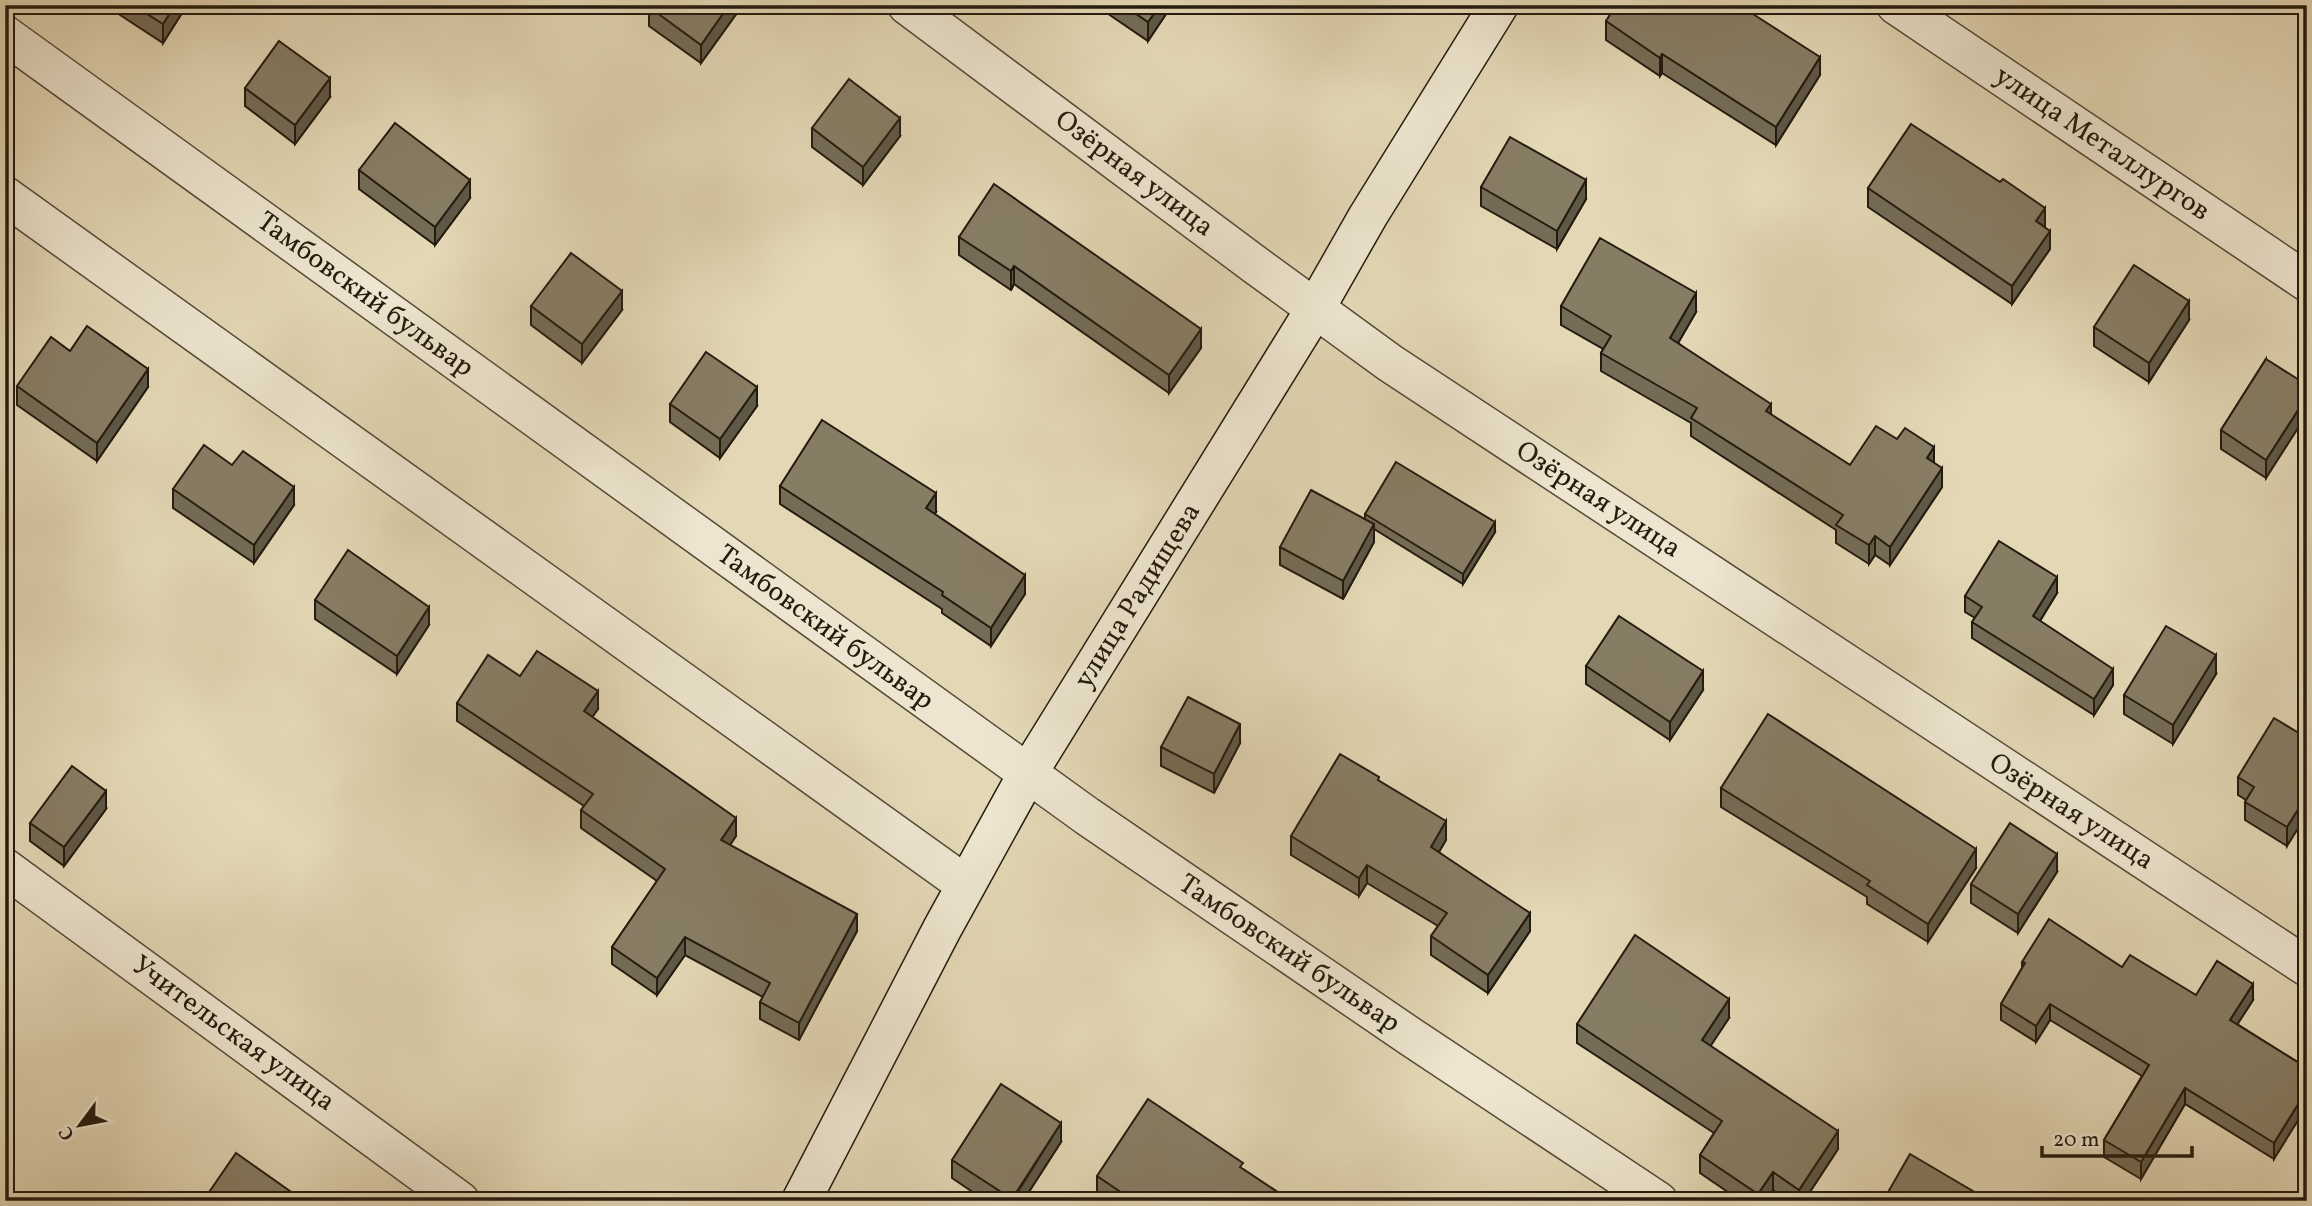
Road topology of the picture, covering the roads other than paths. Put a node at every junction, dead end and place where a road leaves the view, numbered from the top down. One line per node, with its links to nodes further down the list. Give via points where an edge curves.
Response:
1 (907, 5): 7 (street, Озёрная улица)
2 (1499, 5): 7 (street, улица Радищева)
3 (1896, 5): 6 (street, улица Металлургов)
4 (5, 35): 8 (street, Тамбовский бульвар)
5 (5, 196): 10 (street)
6 (2307, 282)
7 (1315, 309): 8 (street, улица Радищева); 11 (street, Озёрная улица, via 1390,363)
8 (1028, 773): 10 (street, улица Радищева); 14 (street, Тамбовский бульвар)
9 (5, 868): 12 (street, Учительская улица)
10 (965, 884): 13 (street, улица Радищева)
11 (2307, 967)
12 (460, 1201)
13 (801, 1201)
14 (1658, 1201)

